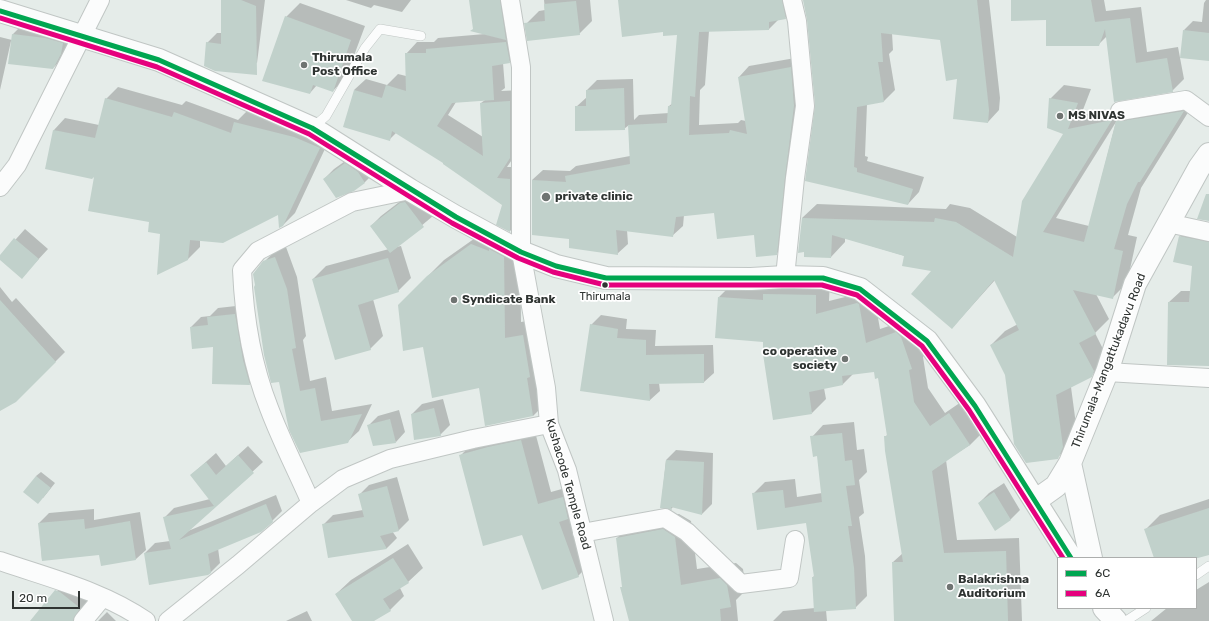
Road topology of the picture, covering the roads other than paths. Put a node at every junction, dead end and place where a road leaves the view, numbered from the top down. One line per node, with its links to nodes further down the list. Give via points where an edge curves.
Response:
1 (100, 0): 5 (street)
2 (510, 0): 15 (street, Kushacode Temple Road, via 521,67)
3 (792, 0): 16 (street, via 797,22 805,106)
4 (0, 11): 5 (main road)
5 (81, 36): 9 (main road, via 159,60); 11 (street, via 17,165)
6 (421, 36): 9 (lane, via 380,29 365,48 326,116)
7 (1120, 111): 8 (street, via 1186,100)
8 (1209, 118)
9 (312, 128): 12 (main road)
10 (1209, 154): 13 (main road, Thirumala-Mangattukadavu Road)
11 (0, 187)
12 (410, 190): 15 (main road); 22 (street, via 352,202 258,251 242,270 243,299 252,350 268,407)
13 (1168, 223): 14 (street); 17 (main road, Thirumala-Mangattukadavu Road, via 1135,284)
14 (1209, 232)
15 (521, 252): 16 (main road, via 556,266 606,278); 19 (street, Kushacode Temple Road, via 546,388)
16 (785, 277): 21 (main road, via 823,278 860,288 927,341 975,406)
17 (1107, 372): 18 (street); 20 (main road, Thirumala-Mangattukadavu Road)
18 (1209, 378)
19 (549, 424): 22 (street, via 390,459 343,479); 23 (street, Kushacode Temple Road, via 567,470)
20 (1070, 463): 21 (main road, via 1056,486); 26 (main road, Thirumala-Mangattukadavu Road)
21 (1035, 501): 25 (main road)
22 (310, 503): 36 (street)
23 (582, 533): 24 (street, via 665,518 688,532 741,584 788,578); 37 (street, Kushacode Temple Road)
24 (795, 540)
25 (1070, 557)
26 (1091, 557)
27 (0, 561): 30 (street, via 86,590)
28 (1209, 566): 29 (lane)
29 (1197, 574)
30 (102, 598): 34 (street); 35 (street)
31 (1103, 609): 38 (street)
32 (1104, 609): 39 (main road)
33 (1144, 609): 40 (lane)
34 (83, 621)
35 (146, 621)
36 (168, 621)
37 (604, 621)
38 (1102, 621)
39 (1116, 621)
40 (1126, 621)

